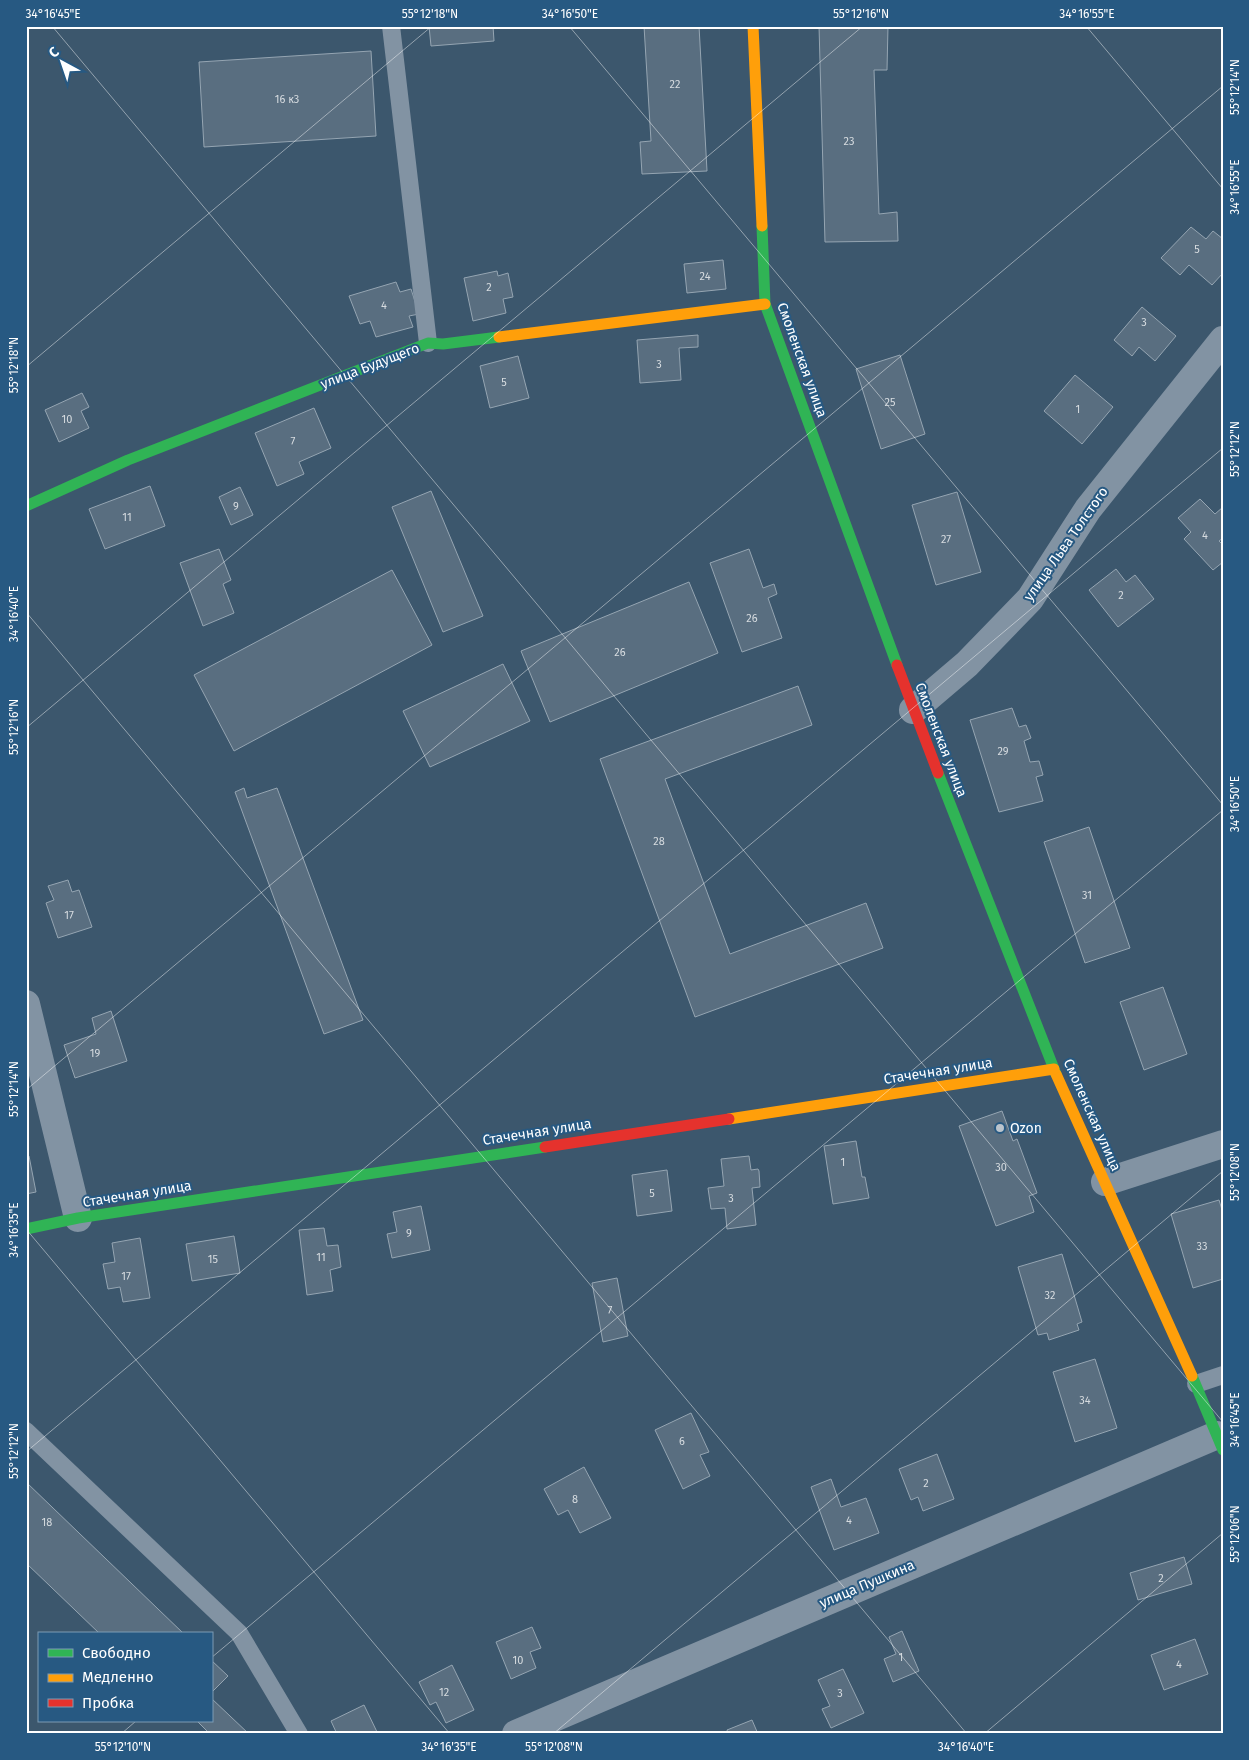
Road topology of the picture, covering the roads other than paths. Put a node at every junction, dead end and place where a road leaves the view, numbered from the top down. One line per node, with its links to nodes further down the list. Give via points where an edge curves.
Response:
1 (391, 26): 5 (lane)
2 (753, 26): 3 (street, Смоленская улица)
3 (765, 304): 5 (street, улица Будущего, via 452,343); 7 (street, Смоленская улица)
4 (1223, 340): 7 (street, улица Льва Толстого, via 1088,509 1030,599 967,664)
5 (428, 343): 6 (street, улица Будущего, via 128,460)
6 (26, 506)
7 (913, 710): 9 (street, Смоленская улица)
8 (26, 1004): 12 (street)
9 (1054, 1069): 11 (street, Смоленская улица); 12 (street, Стачечная улица)
10 (1223, 1144): 11 (street)
11 (1105, 1182): 15 (street, Смоленская улица)
12 (78, 1218): 13 (street, Стачечная улица)
13 (26, 1229)
14 (1223, 1375): 15 (lane)
15 (1196, 1384): 17 (street, Смоленская улица)
16 (26, 1431): 18 (lane, via 239,1633)
17 (1220, 1442): 19 (street, улица Пушкина)
18 (299, 1734)
19 (516, 1734)

